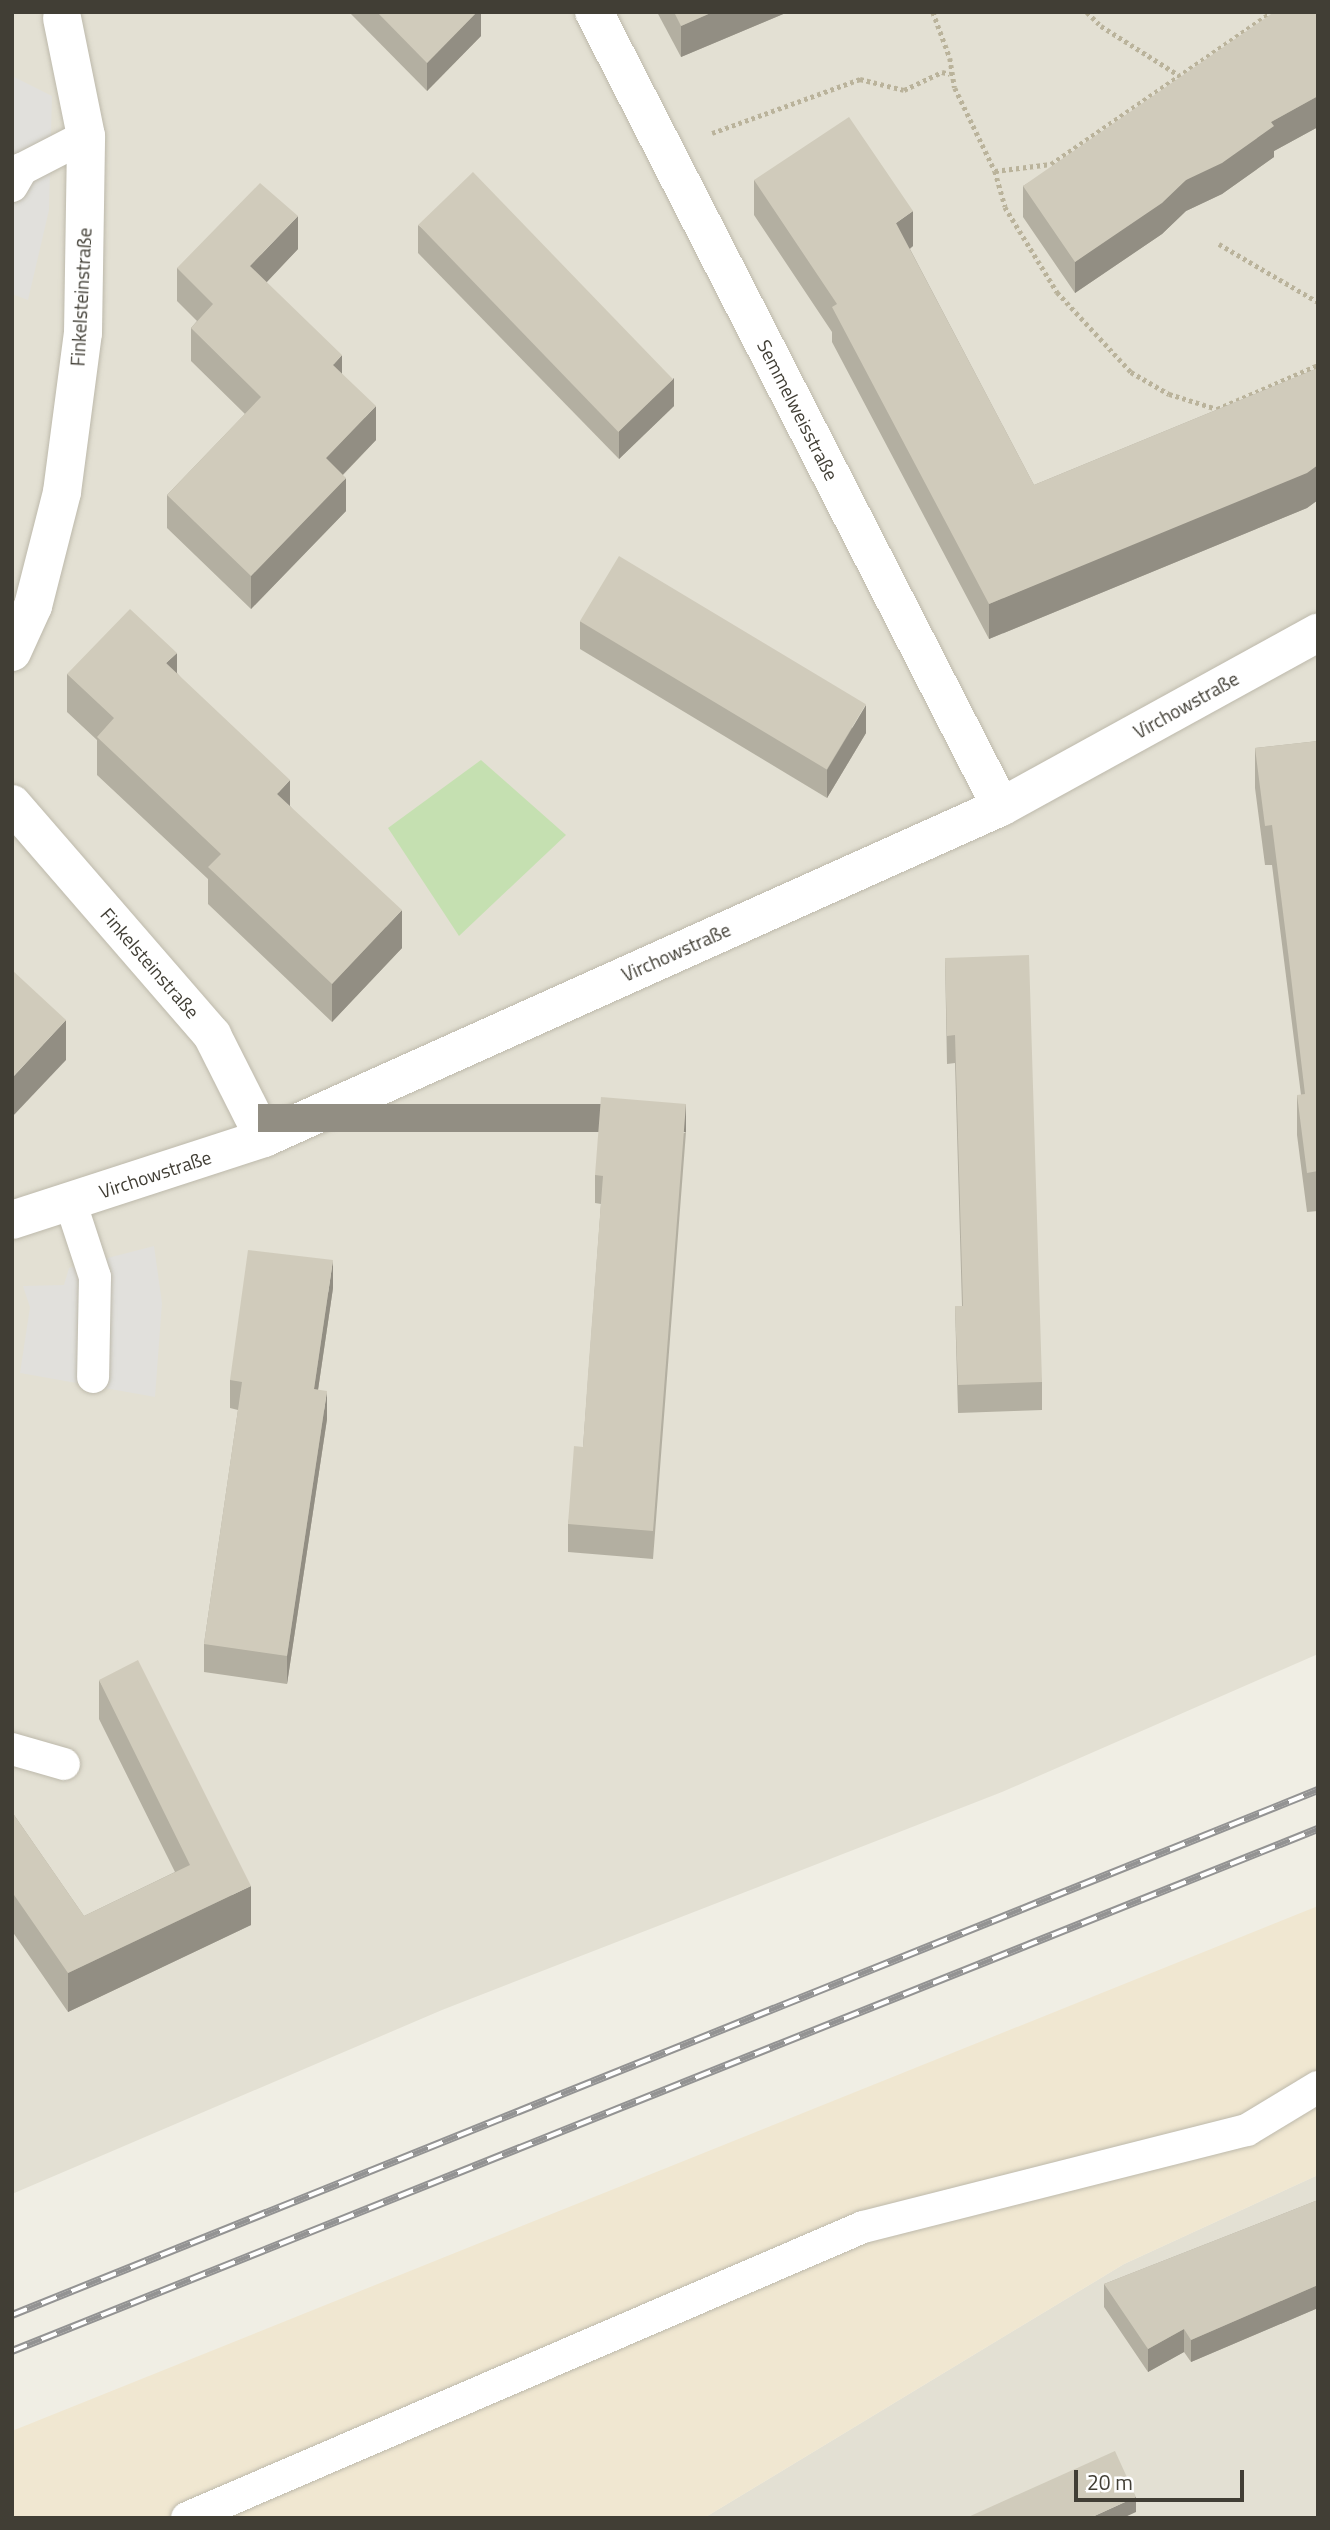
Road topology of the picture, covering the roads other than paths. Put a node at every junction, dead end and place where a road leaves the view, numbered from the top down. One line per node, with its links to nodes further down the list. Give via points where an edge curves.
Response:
1 (594, 12): 8 (street, Semmelweisstraße)
2 (60, 15): 3 (street, Finkelsteinstraße)
3 (86, 136): 4 (lane, via 22,169); 6 (street, Finkelsteinstraße, via 83,333 64,479 33,606)
4 (12, 187)
5 (1318, 634): 8 (street, Virchowstraße)
6 (12, 652)
7 (12, 804): 9 (street, Finkelsteinstraße, via 212,1035)
8 (1001, 807): 9 (street, Virchowstraße)
9 (264, 1138): 10 (street, Virchowstraße)
10 (70, 1201): 11 (street, Virchowstraße); 12 (lane, via 95,1277)
11 (12, 1220)
12 (93, 1377)
13 (12, 1749): 14 (lane)
14 (64, 1764)
15 (1318, 2087): 16 (lane, via 1247,2130 863,2227)
16 (187, 2518)

